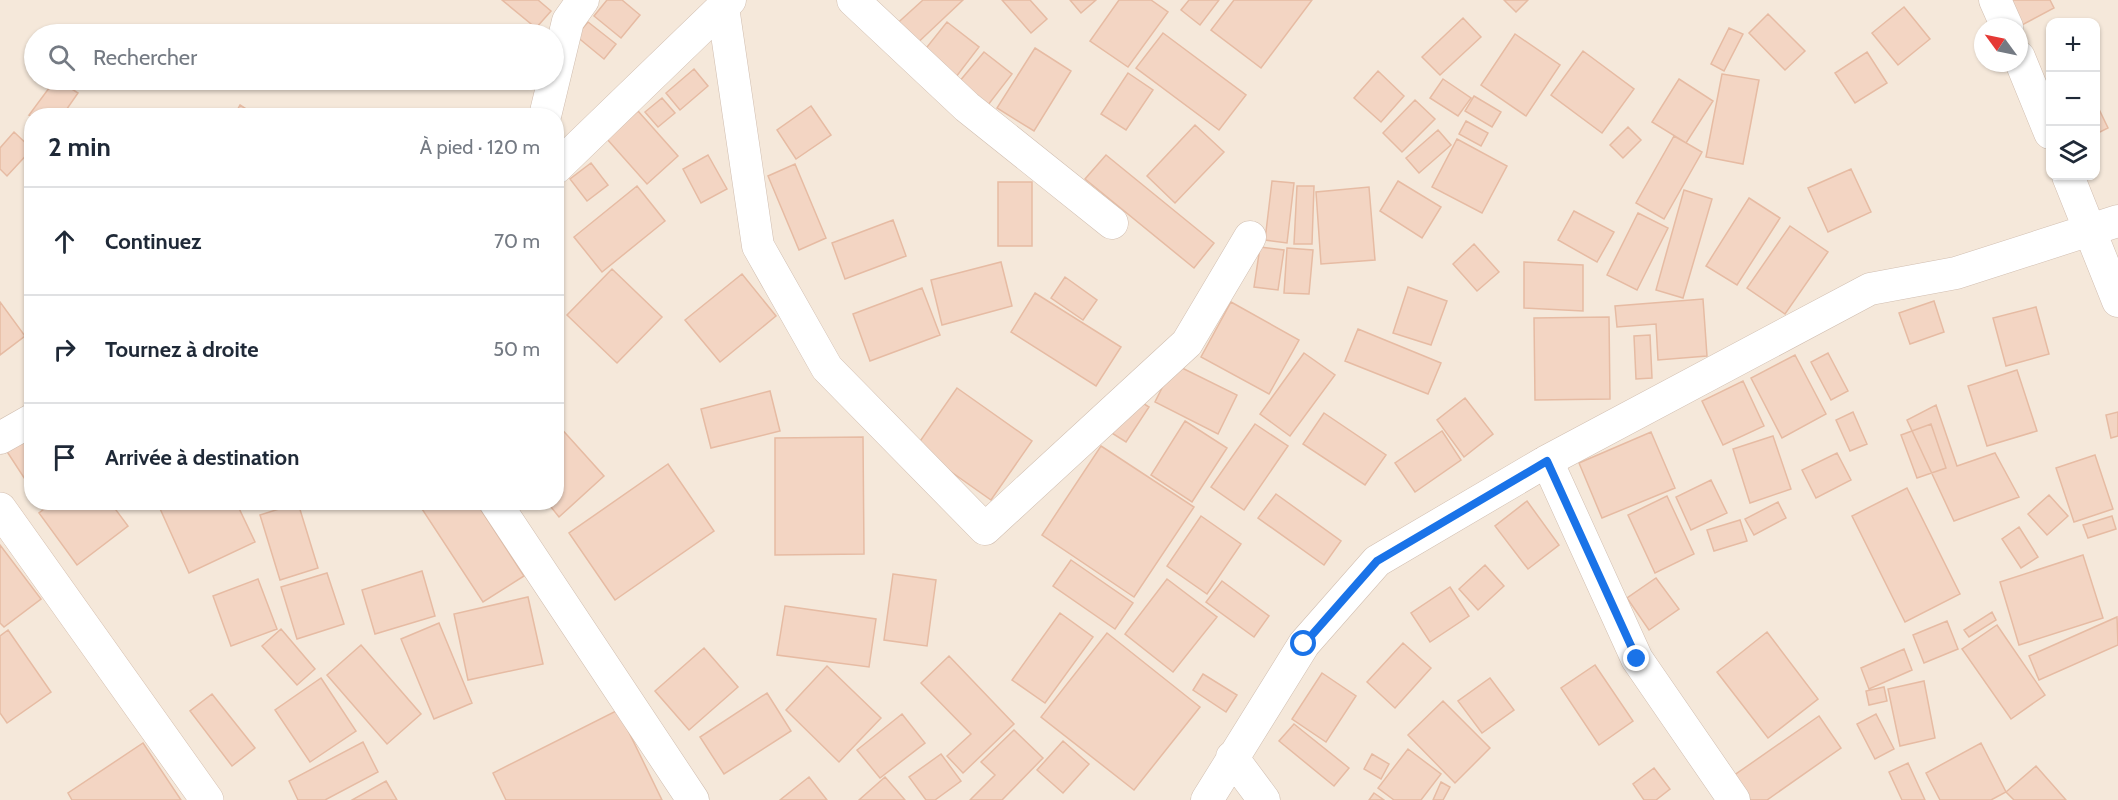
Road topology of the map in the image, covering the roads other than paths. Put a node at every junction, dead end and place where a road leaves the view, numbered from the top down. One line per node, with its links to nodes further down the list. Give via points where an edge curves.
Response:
1 (584, 0): 6 (street, via 568,21)
2 (853, 0): 13 (street, via 967,107)
3 (1995, 0): 5 (street)
4 (727, 4): 11 (street); 15 (street, via 758,246 826,368 985,529 1187,343)
5 (2003, 18)
6 (564, 38)
7 (2025, 72): 10 (street)
8 (551, 90): 9 (street)
9 (547, 108)
10 (2047, 126)
11 (564, 160)
12 (2071, 180): 14 (street)
13 (1112, 223)
14 (2104, 225): 16 (street); 19 (street, via 1956,273 1870,289)
15 (1250, 237)
16 (2118, 301)
17 (24, 424): 18 (street)
18 (0, 438)
19 (1547, 461): 22 (street, via 1377,561 1304,644); 27 (street, via 1637,659)
20 (0, 509): 23 (street)
21 (500, 510): 24 (street)
22 (1232, 757): 25 (street); 26 (street)
23 (207, 800)
24 (693, 800)
25 (1207, 800)
26 (1264, 800)
27 (1734, 800)

